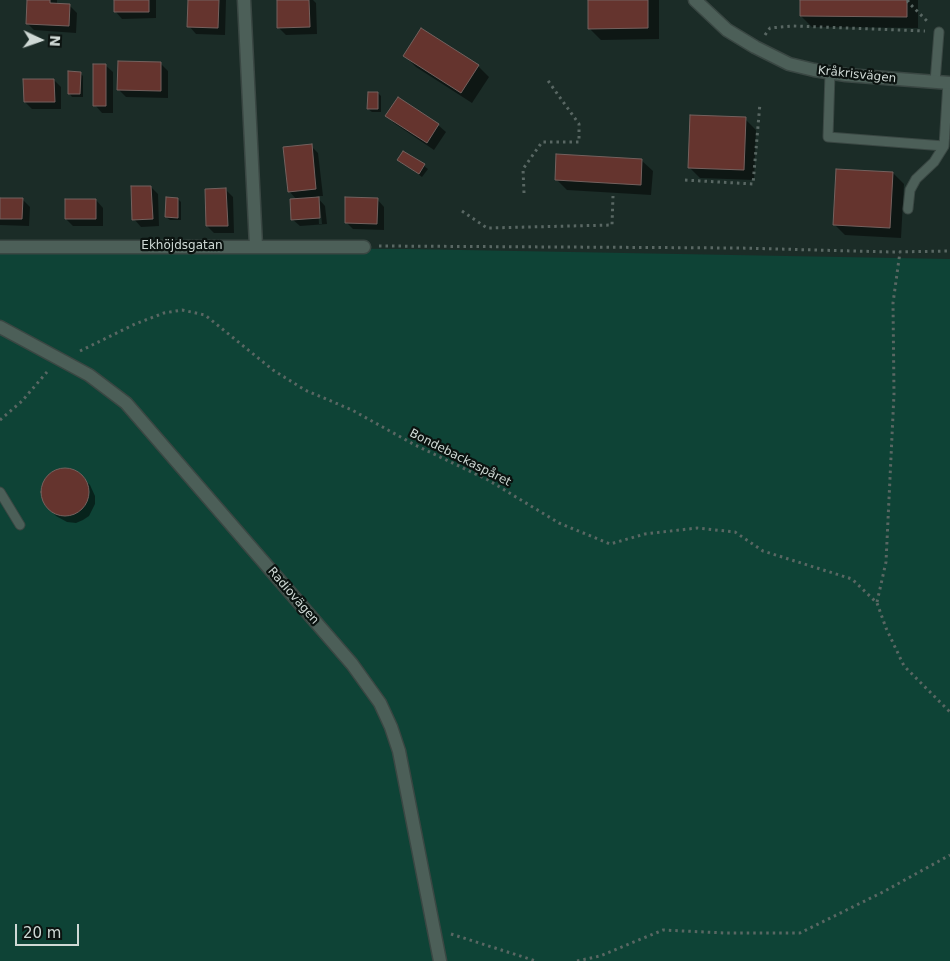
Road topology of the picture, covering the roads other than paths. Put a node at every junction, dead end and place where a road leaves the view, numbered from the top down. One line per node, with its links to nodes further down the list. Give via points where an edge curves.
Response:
1 (244, 0): 8 (street)
2 (695, 0): 4 (street, Kråkrisvägen, via 728,30 755,47 789,64)
3 (939, 32): 5 (lane)
4 (830, 73): 5 (street, Kråkrisvägen); 6 (lane, via 828,137)
5 (944, 82): 6 (lane)
6 (944, 146): 7 (lane, via 934,162 916,179 910,190)
7 (908, 209)
8 (256, 246): 9 (street, Ekhöjdsgatan); 10 (street, Ekhöjdsgatan)
9 (0, 247)
10 (364, 247)
11 (0, 327): 14 (street, Radiovägen, via 89,374 126,403 352,664 380,703 399,751)
12 (0, 492): 13 (lane)
13 (20, 525)
14 (440, 961)

